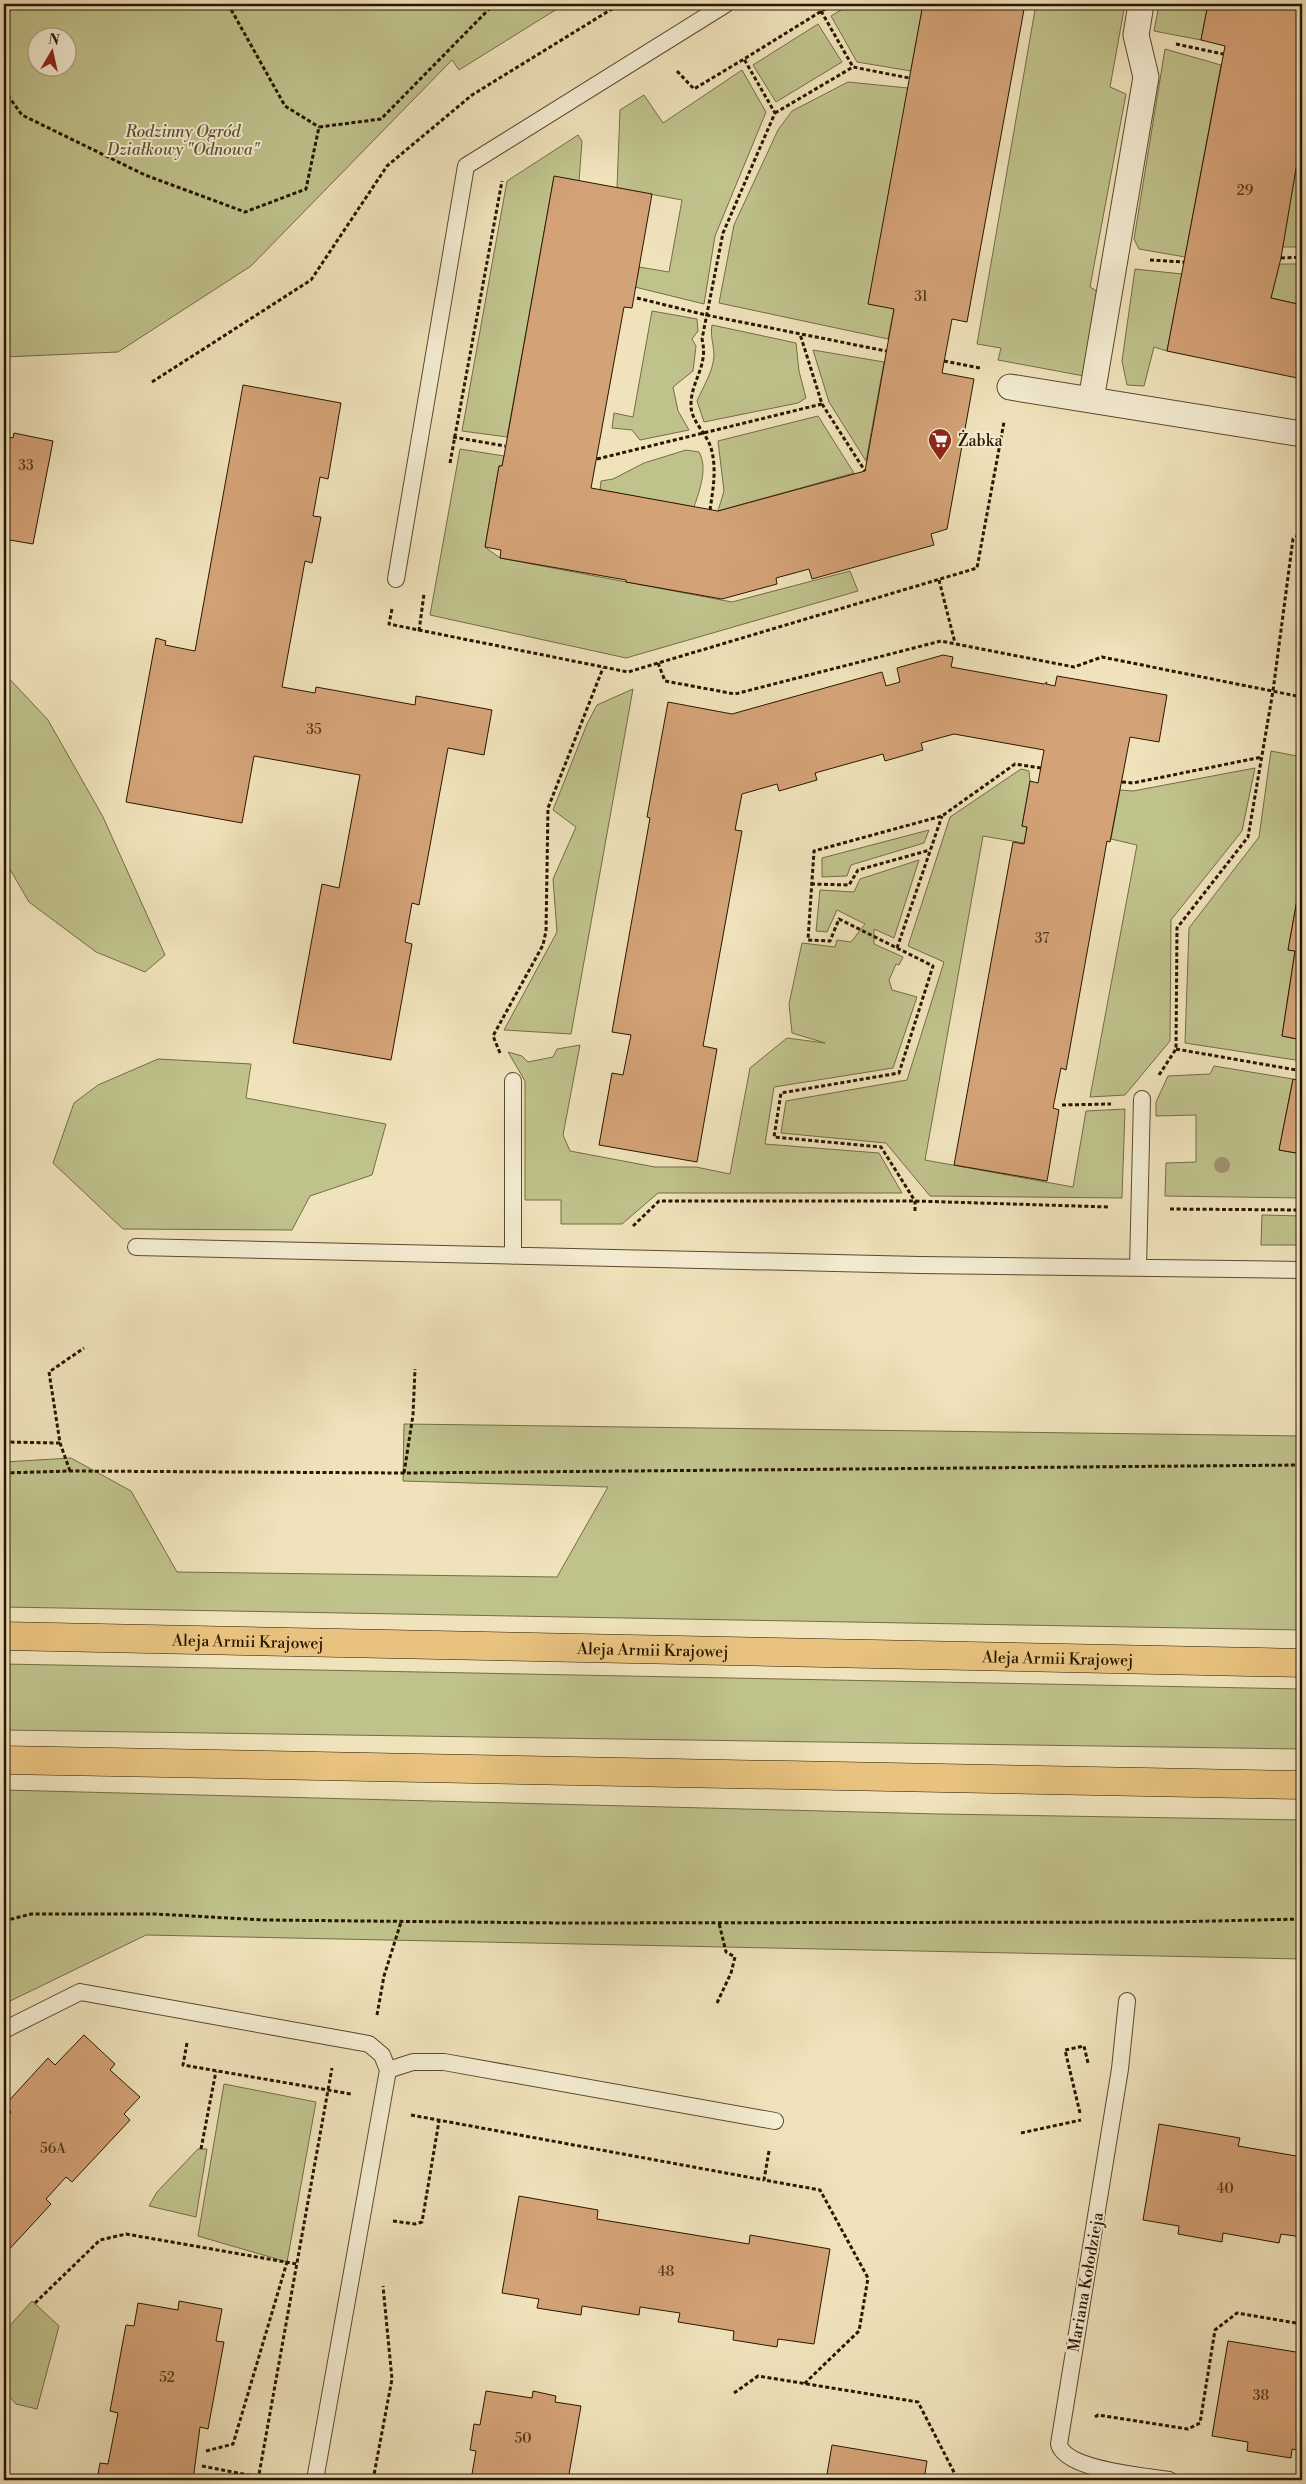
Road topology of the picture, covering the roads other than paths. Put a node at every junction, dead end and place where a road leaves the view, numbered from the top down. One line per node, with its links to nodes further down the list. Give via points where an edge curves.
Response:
1 (726, 4): 6 (lane, via 466,166)
2 (1141, 4): 4 (street, via 1136,35 1146,77)
3 (1010, 387): 4 (street)
4 (1091, 400): 5 (street)
5 (1302, 434)
6 (396, 579)
7 (513, 1081): 10 (lane)
8 (1142, 1102): 11 (lane)
9 (136, 1247): 10 (lane)
10 (513, 1256): 11 (lane)
11 (1138, 1268): 12 (lane)
12 (1302, 1270)
13 (4, 1636): 14 (main road, Aleja Armii Krajowej)
14 (1302, 1663)
15 (4, 1760): 16 (main road)
16 (1302, 1785)
17 (1127, 2001): 22 (lane, Mariana Kołodzieja, via 1120,2069 1058,2444 1071,2459 1106,2470)
18 (4, 2030): 19 (lane, via 80,1992 369,2044 382,2055)
19 (388, 2070): 20 (lane, via 413,2062 444,2062); 21 (lane)
20 (775, 2121)
21 (315, 2480)
22 (1169, 2480)

